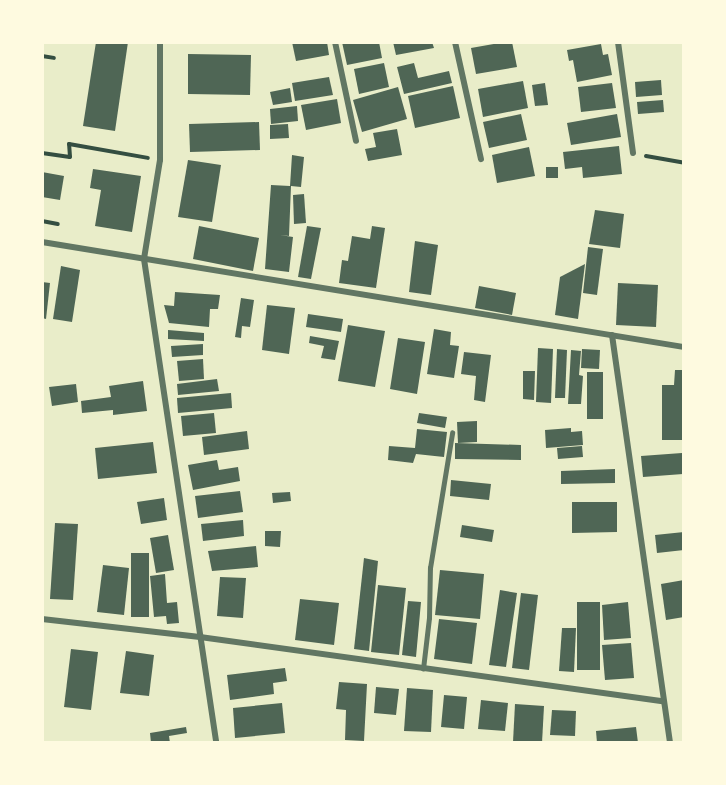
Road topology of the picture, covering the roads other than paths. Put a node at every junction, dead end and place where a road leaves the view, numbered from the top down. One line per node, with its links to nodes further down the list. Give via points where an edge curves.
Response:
1 (160, 42): 9 (street, via 160,159)
2 (335, 42): 5 (street)
3 (455, 42): 7 (street)
4 (618, 42): 6 (street)
5 (356, 141)
6 (633, 153)
7 (481, 159)
8 (42, 242): 9 (street)
9 (144, 259): 10 (street); 14 (street)
10 (612, 335): 11 (street); 16 (street)
11 (684, 347)
12 (452, 433): 15 (lane, via 430,568)
13 (42, 619): 14 (street)
14 (200, 637): 15 (street); 17 (street)
15 (423, 669): 16 (street)
16 (663, 701): 18 (street)
17 (216, 743)
18 (670, 743)

